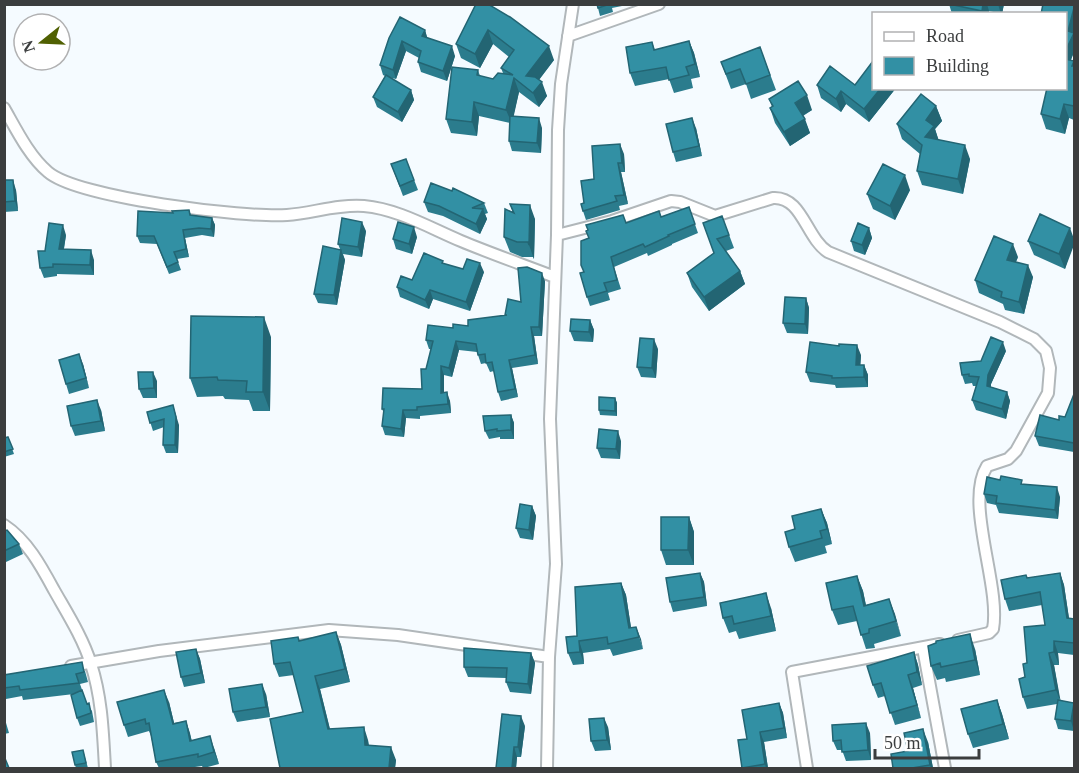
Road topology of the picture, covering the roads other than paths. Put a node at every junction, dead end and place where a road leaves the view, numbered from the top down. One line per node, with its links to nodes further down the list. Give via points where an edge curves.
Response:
1 (573, 4): 3 (street)
2 (659, 4): 3 (street)
3 (568, 36): 5 (street, via 561,84)
4 (4, 108): 6 (street, via 48,173 75,184 144,202 250,213 286,215 365,206 405,216)
5 (557, 235): 6 (street); 8 (street, via 671,201 715,216 782,197 795,206 819,246 828,252 1000,322 1034,339 1046,351 1050,368 1048,393 1016,451 1008,459 987,466 982,480 980,511 993,629)
6 (555, 278): 9 (street, via 550,419 556,564)
7 (4, 525): 10 (street, via 17,533 43,569)
8 (923, 648): 14 (street, via 792,672); 15 (street)
9 (549, 657): 10 (street, via 398,635 329,630); 13 (street)
10 (91, 663): 11 (street); 12 (street, via 104,729)
11 (59, 668)
12 (105, 768)
13 (547, 768)
14 (807, 768)
15 (945, 768)

